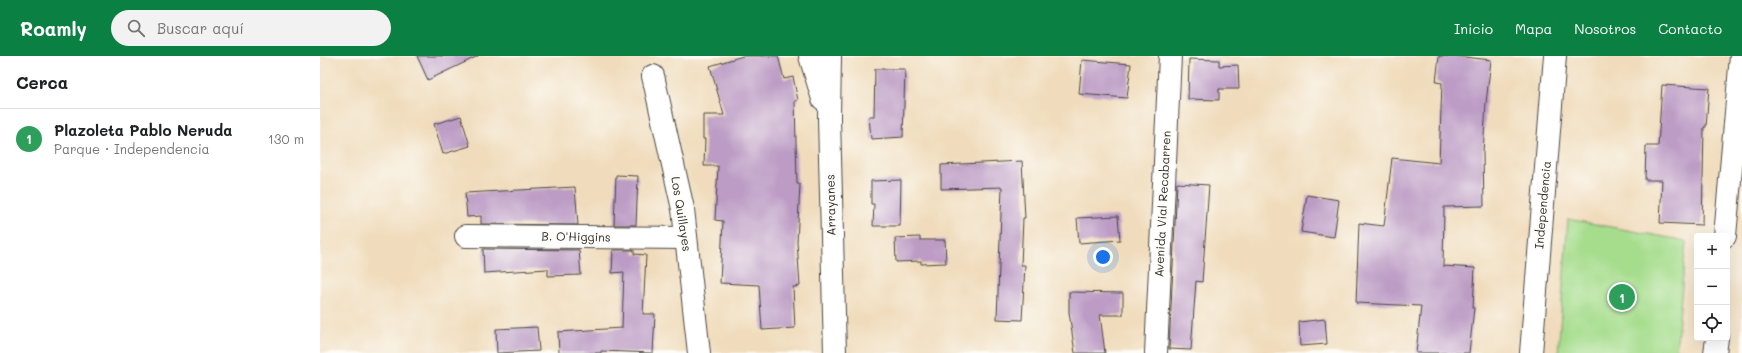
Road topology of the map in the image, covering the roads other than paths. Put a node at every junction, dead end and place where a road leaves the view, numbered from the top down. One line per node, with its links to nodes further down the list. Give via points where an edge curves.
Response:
1 (810, 56): 7 (street)
2 (830, 56): 7 (street, Arrayanes)
3 (1170, 56): 14 (street, Avenida Vial Recabarren)
4 (1555, 56): 15 (street, Independencia)
5 (1741, 56): 8 (street)
6 (653, 76): 10 (street, Los Quillayes, via 683,209)
7 (829, 118): 13 (street, Arrayanes)
8 (1725, 233)
9 (466, 236): 10 (street, B. O'Higgins)
10 (686, 238): 12 (street, Los Quillayes)
11 (1717, 341): 16 (street)
12 (699, 353)
13 (835, 353)
14 (1156, 353)
15 (1531, 353)
16 (1715, 353)

